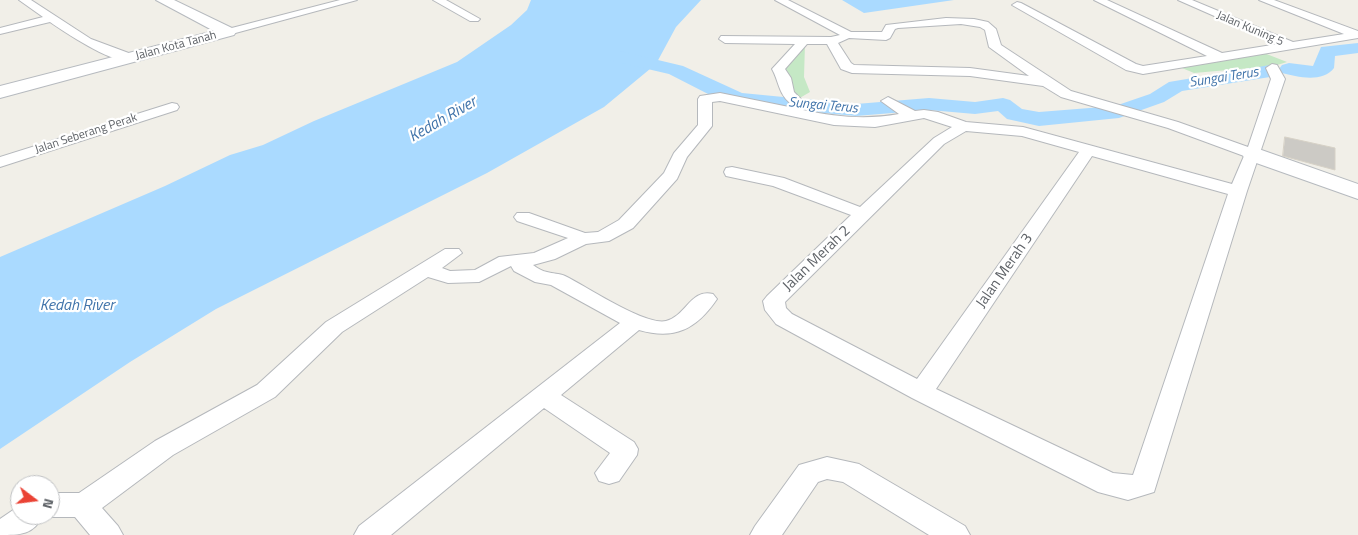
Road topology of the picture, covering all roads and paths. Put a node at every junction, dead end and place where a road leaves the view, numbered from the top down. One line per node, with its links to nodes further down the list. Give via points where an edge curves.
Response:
1 (24, 0): 10 (street)
2 (352, 0): 15 (street, Jalan Kota Tanah)
3 (438, 0): 11 (street)
4 (780, 0): 16 (street)
5 (1100, 0): 22 (street)
6 (1183, 0): 21 (street, Jalan Kuning 5)
7 (1264, 0): 13 (street)
8 (169, 1): 15 (street)
9 (1017, 5): 22 (street, via 1131,67 1154,69)
10 (53, 18): 14 (street); 23 (street, via 87,42)
11 (474, 19)
12 (1358, 24): 13 (street)
13 (1335, 26): 17 (street)
14 (0, 31)
15 (228, 32): 23 (street, Jalan Kota Tanah)
16 (849, 35): 19 (street); 25 (street, via 886,36 890,27 897,25 951,21 981,23 989,27 997,48)
17 (1358, 35): 21 (street)
18 (725, 39): 20 (street)
19 (831, 41): 20 (street); 25 (street, via 846,66 852,69 970,72)
20 (803, 42): 28 (street, via 778,69)
21 (1290, 45): 22 (street)
22 (1219, 57)
23 (130, 58): 26 (street, Jalan Kota Tanah)
24 (1272, 68): 31 (street, via 1278,79)
25 (1048, 83): 31 (street, via 1076,98 1173,125)
26 (0, 92)
27 (172, 107): 32 (street, Jalan Seberang Perak)
28 (796, 108): 29 (street, via 861,124 901,108 932,114); 38 (street, via 720,97 705,99 706,126 680,156 671,175 658,190 626,224 602,237)
29 (963, 126): 30 (street, via 1023,132); 36 (street, Jalan Merah 2, via 939,141)
30 (1089, 149): 34 (street); 44 (street, Jalan Merah 3)
31 (1253, 154): 34 (street); 35 (street)
32 (0, 162)
33 (732, 172): 36 (street, via 778,182)
34 (1238, 191): 44 (street, Jalan Merah 2, via 1144,484 1128,488 1108,484)
35 (1358, 192)
36 (864, 214): 44 (street, Jalan Merah 2, via 782,292 774,301 776,310 784,319)
37 (523, 217): 38 (street)
38 (582, 239): 40 (street, via 548,255)
39 (452, 253): 41 (street)
40 (532, 258): 41 (street, via 506,261 479,276 448,277); 43 (street, via 523,262 521,267 542,278 556,279)
41 (425, 269): 48 (street, via 334,327 266,391 164,448)
42 (706, 299): 43 (street, via 669,328)
43 (635, 322): 45 (street)
44 (921, 392)
45 (543, 395): 46 (street, via 625,449); 52 (street)
46 (609, 473)
47 (60, 505): 48 (street)
48 (83, 506): 51 (street)
49 (14, 525): 50 (street)
50 (0, 534)
51 (108, 535)
52 (369, 535)
53 (765, 535): 54 (street, via 809,474 827,468 849,472)
54 (955, 535)

